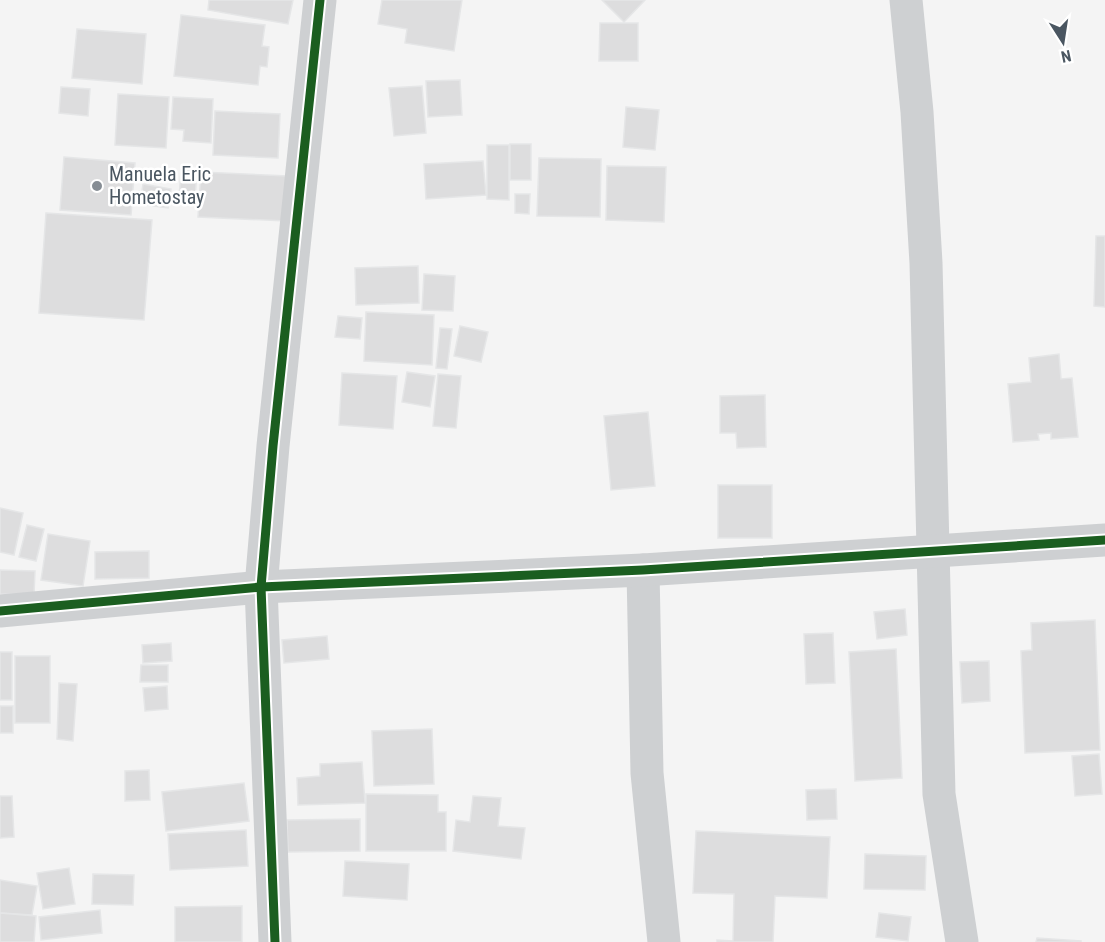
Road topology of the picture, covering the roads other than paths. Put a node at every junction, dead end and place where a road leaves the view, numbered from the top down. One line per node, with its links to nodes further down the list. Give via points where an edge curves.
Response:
1 (320, 0): 6 (street)
2 (906, 0): 4 (street, via 926,263)
3 (1105, 540): 4 (street)
4 (932, 550): 5 (street); 10 (street, via 939,794)
5 (643, 570): 6 (street); 9 (street, via 647,773)
6 (261, 587): 7 (street); 8 (street)
7 (0, 611)
8 (274, 942)
9 (664, 942)
10 (962, 942)

